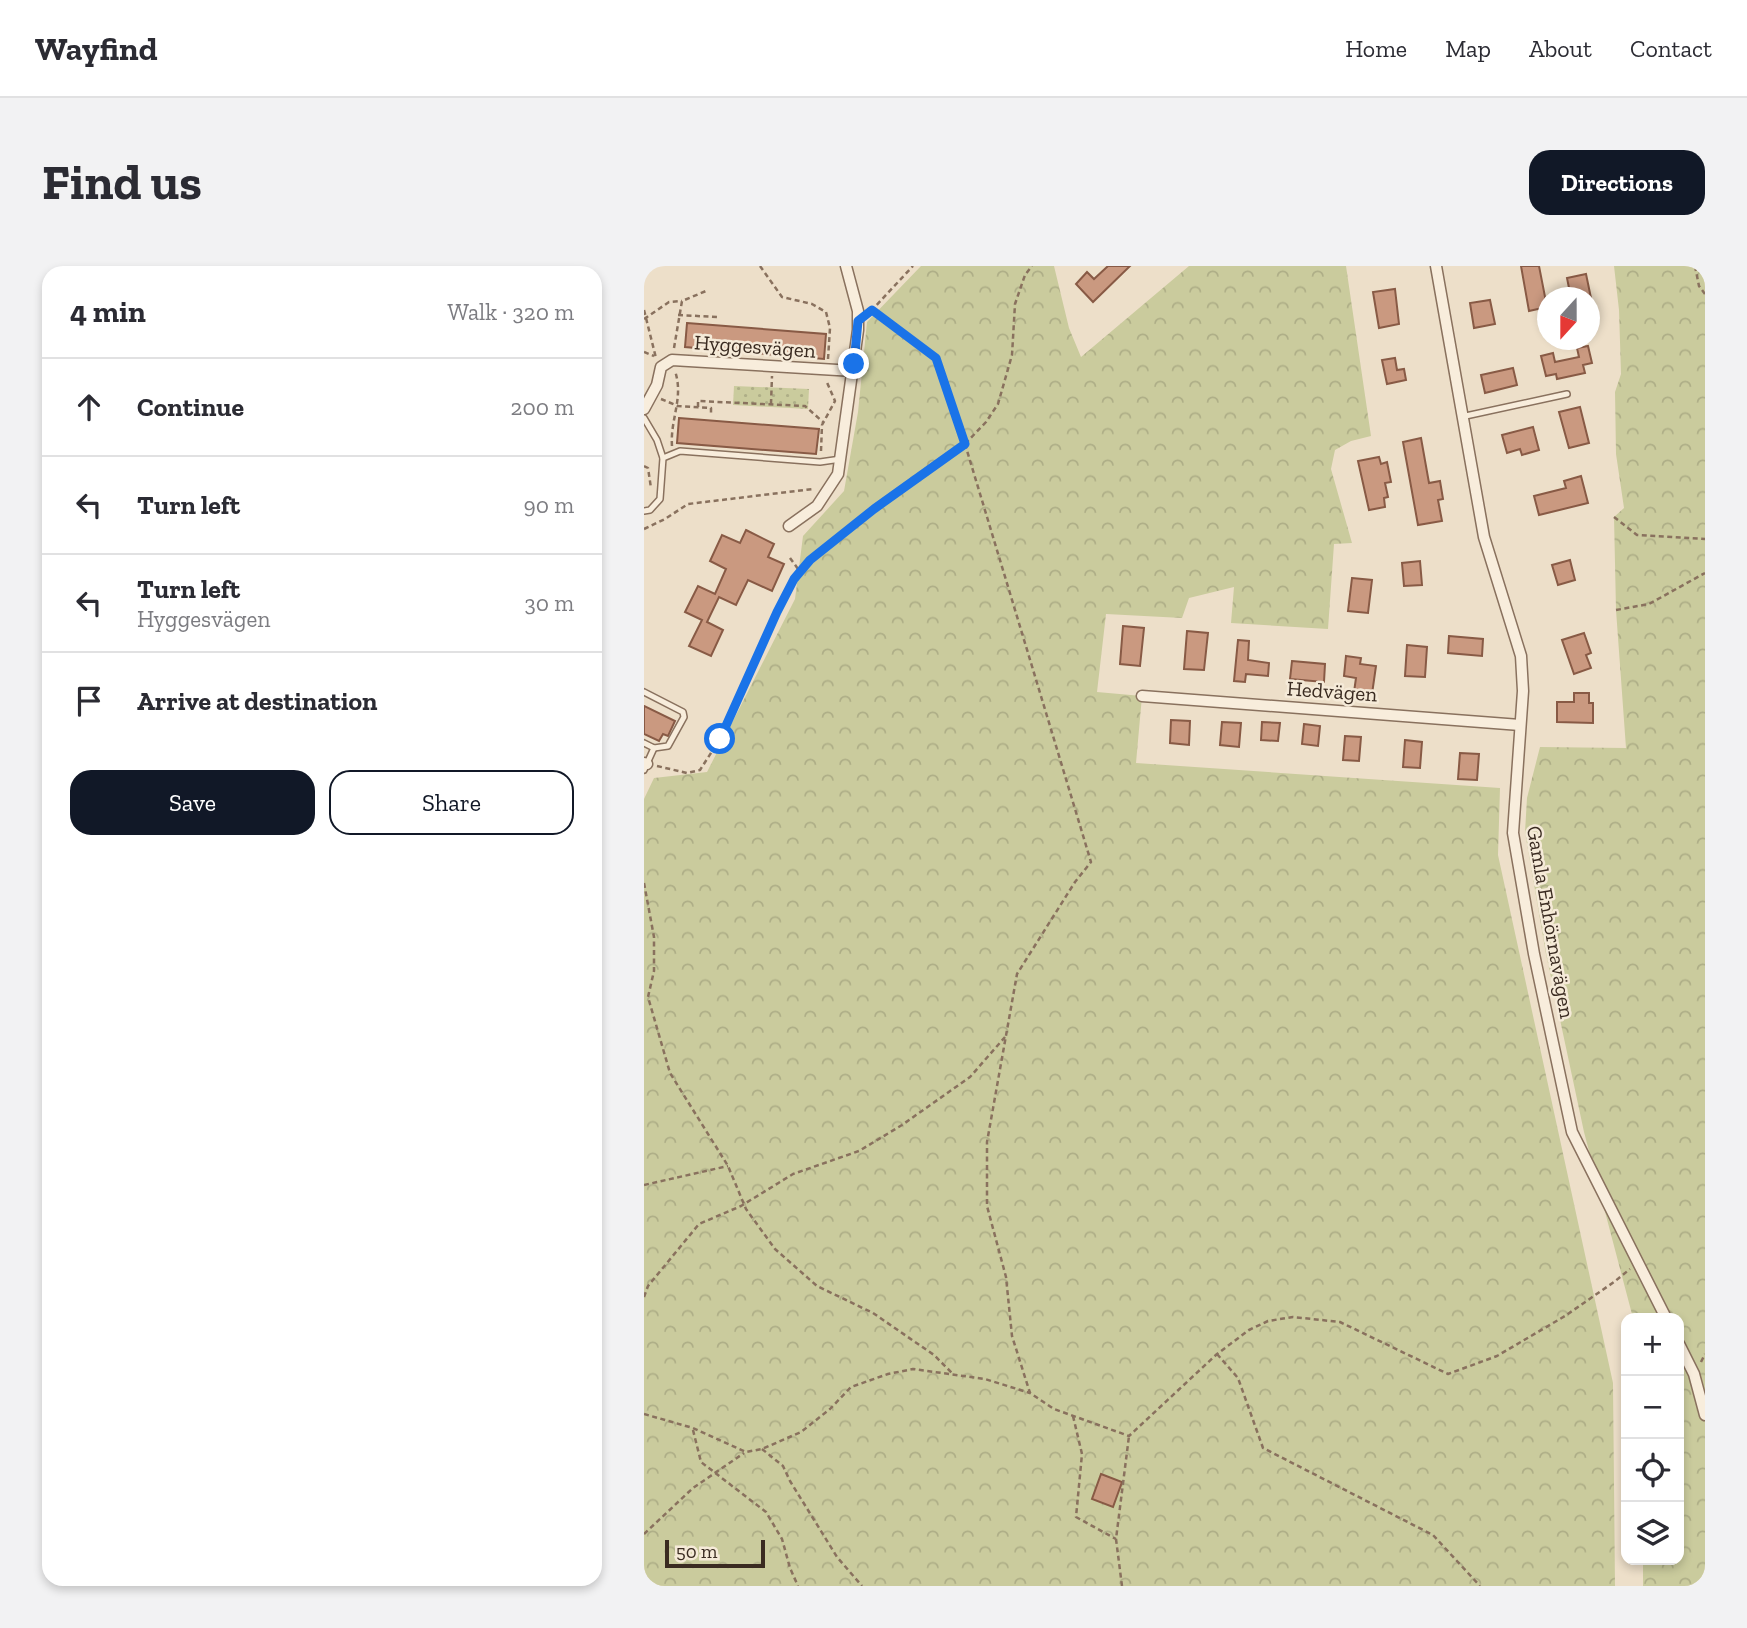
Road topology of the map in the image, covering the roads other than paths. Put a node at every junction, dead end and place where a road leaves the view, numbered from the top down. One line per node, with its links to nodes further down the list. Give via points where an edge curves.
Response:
1 (846, 266): 3 (street, via 858,311)
2 (1436, 266): 6 (street, Gamla Enhörnavägen)
3 (854, 371): 5 (street, Hyggesvägen, via 658,362 657,385); 9 (street)
4 (1567, 394): 6 (lane)
5 (644, 410)
6 (1461, 417): 14 (street, Gamla Enhörnavägen, via 1484,537 1521,656)
7 (644, 418): 8 (lane)
8 (663, 458): 9 (lane, via 680,450 820,462); 10 (lane, via 660,499)
9 (841, 459): 11 (street, via 838,474 817,506)
10 (644, 511)
11 (789, 526)
12 (644, 692): 16 (lane, via 683,712 668,746)
13 (1142, 696): 14 (street, Hedvägen)
14 (1520, 725): 18 (street, Gamla Enhörnavägen, via 1513,833 1572,1132)
15 (644, 743): 16 (lane)
16 (654, 748): 17 (lane)
17 (647, 765)
18 (1664, 1313)
19 (1684, 1353): 20 (street)
20 (1705, 1415)

